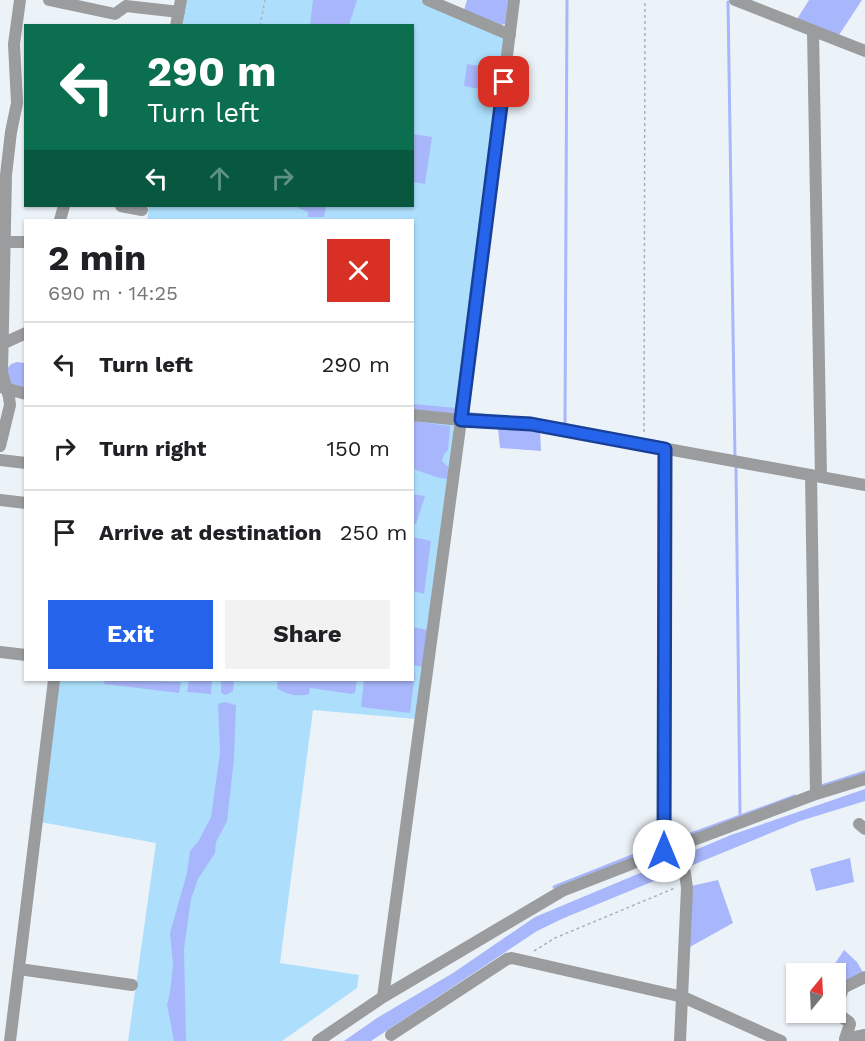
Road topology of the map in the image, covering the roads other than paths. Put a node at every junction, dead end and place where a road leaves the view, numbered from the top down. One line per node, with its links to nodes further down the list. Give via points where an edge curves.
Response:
1 (49, 0): 6 (street, via 115,14 126,6)
2 (428, 0): 9 (street)
3 (514, 0): 9 (street)
4 (735, 0): 8 (street)
5 (17, 1): 11 (street, via 14,44)
6 (180, 6): 7 (street)
7 (176, 24)
8 (813, 31): 10 (street); 27 (street)
9 (510, 35): 22 (street)
10 (865, 51)
11 (20, 118): 12 (street)
12 (3, 175): 15 (street)
13 (124, 207): 14 (street)
14 (141, 212)
15 (4, 234): 16 (street); 18 (street)
16 (24, 241)
17 (24, 334): 18 (street)
18 (4, 343): 19 (street)
19 (3, 388): 20 (street); 23 (street, via 10,405)
20 (24, 393)
21 (414, 415): 22 (street)
22 (461, 420): 24 (street, via 531,424); 41 (street)
23 (0, 446)
24 (665, 449): 27 (street); 36 (street)
25 (0, 460): 26 (street)
26 (24, 463)
27 (816, 476): 28 (street); 35 (street)
28 (865, 485)
29 (0, 500): 30 (street)
30 (24, 503)
31 (0, 652): 32 (street)
32 (24, 655)
33 (54, 681): 37 (street)
34 (865, 779): 35 (street)
35 (816, 794): 36 (street)
36 (672, 850): 41 (street, via 548,898); 42 (street, via 686,878)
37 (19, 969): 39 (street); 47 (street)
38 (865, 977): 40 (street)
39 (132, 985)
40 (846, 986)
41 (383, 997): 48 (street)
42 (683, 997): 44 (street, via 507,959); 49 (street); 50 (street)
43 (846, 1020): 46 (street, via 849,1022)
44 (391, 1035)
45 (865, 1035): 46 (street)
46 (845, 1040)
47 (10, 1041)
48 (318, 1041)
49 (680, 1041)
50 (781, 1041)

